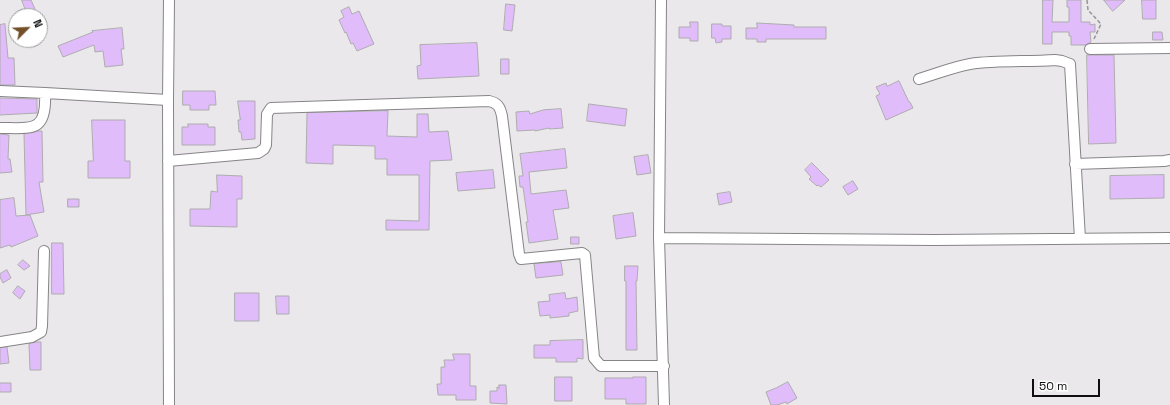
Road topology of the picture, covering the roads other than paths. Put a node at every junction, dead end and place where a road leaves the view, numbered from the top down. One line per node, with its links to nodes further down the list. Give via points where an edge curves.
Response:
1 (169, 0): 8 (street)
2 (661, 0): 13 (street)
3 (1090, 48): 4 (street)
4 (1170, 48)
5 (919, 79): 12 (street, via 969,64 1054,60 1070,64)
6 (0, 91): 7 (street)
7 (45, 93): 8 (street); 9 (street, via 45,107 41,122 37,126)
8 (168, 100): 11 (street)
9 (0, 128)
10 (1170, 160): 12 (street)
11 (168, 161): 18 (street, via 258,153 264,150 267,114 271,108 495,102 500,107 502,116 521,259 582,253 585,255 594,358 601,366); 19 (street)
12 (1075, 164): 15 (street)
13 (659, 238): 15 (street); 18 (street)
14 (1170, 238): 15 (street)
15 (1080, 239)
16 (44, 251): 17 (street, via 41,332 32,337)
17 (0, 342)
18 (664, 366): 20 (street)
19 (169, 405)
20 (664, 405)

